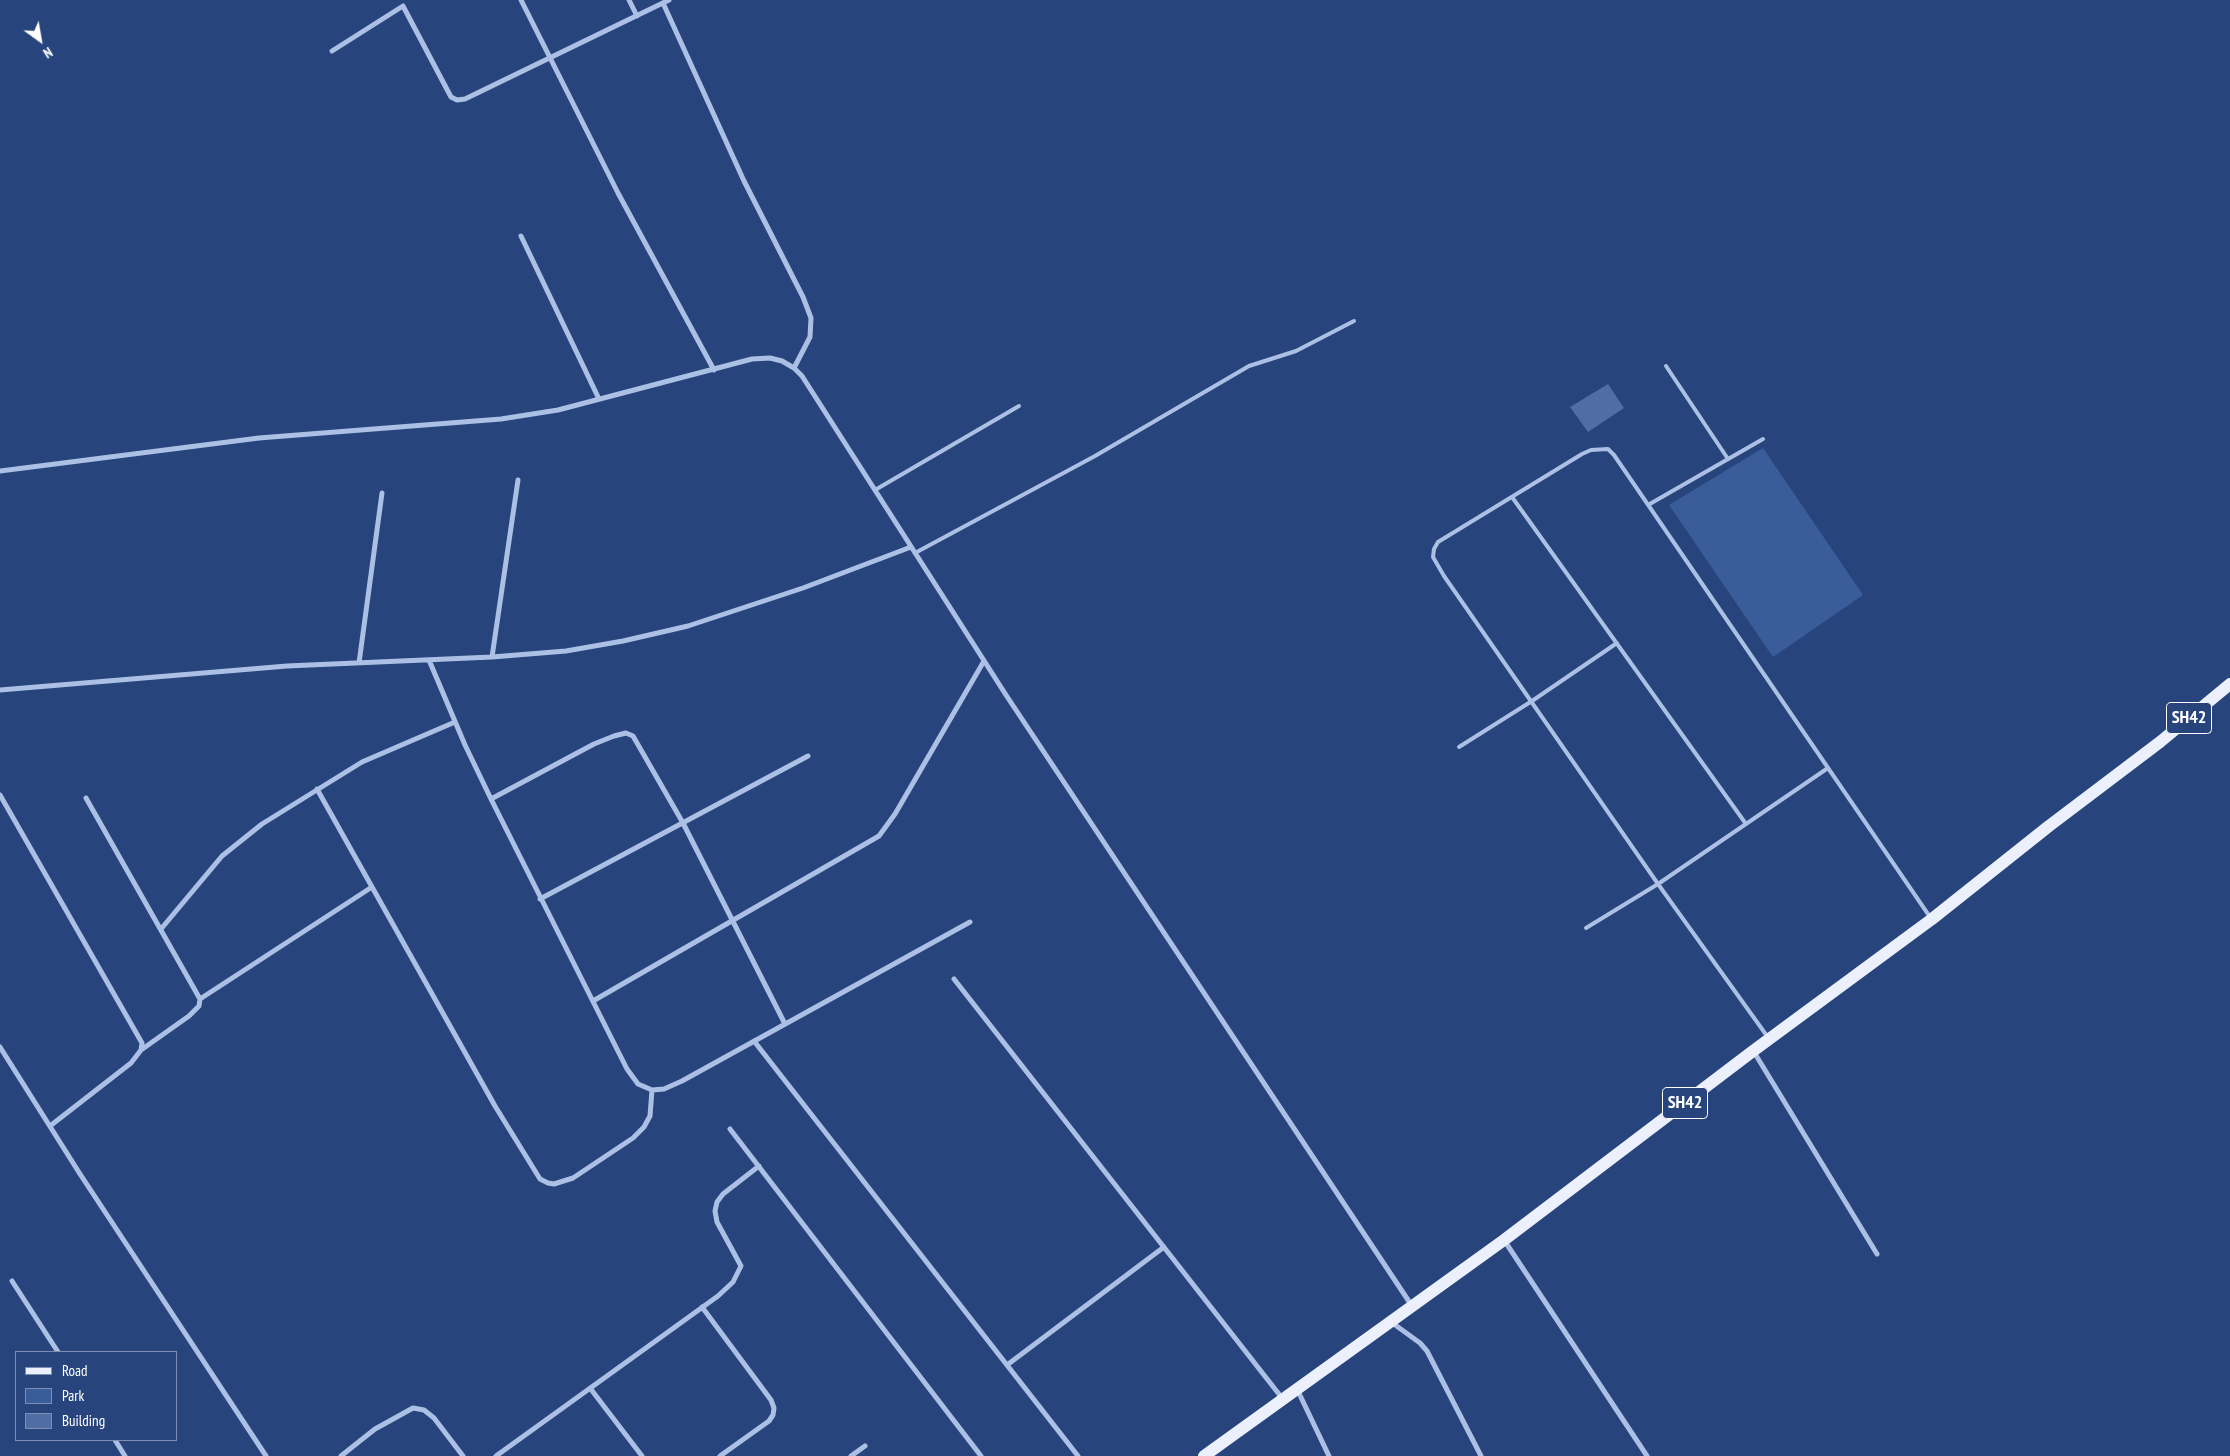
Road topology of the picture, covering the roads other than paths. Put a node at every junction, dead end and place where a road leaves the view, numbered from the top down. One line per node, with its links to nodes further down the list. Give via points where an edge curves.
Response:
1 (400, 0): 5 (street)
2 (521, 0): 8 (street)
3 (629, 0): 6 (street)
4 (666, 1): 6 (street); 12 (street, via 744,181 811,318 810,337)
5 (403, 6): 7 (street); 8 (street, via 444,86 457,100)
6 (637, 16): 8 (street)
7 (332, 50)
8 (550, 58): 13 (street)
9 (521, 236): 14 (street)
10 (1354, 321): 25 (lane, via 1296,351 1249,366 1095,456)
11 (1666, 366): 17 (lane)
12 (794, 368): 13 (street, via 770,358); 20 (street)
13 (714, 370): 14 (street)
14 (599, 399): 18 (street, via 501,420 259,438)
15 (1019, 406): 20 (lane)
16 (1762, 439): 17 (lane)
17 (1728, 459): 23 (lane)
18 (0, 472)
19 (518, 480): 27 (street)
20 (875, 490): 24 (street)
21 (382, 493): 30 (street)
22 (1512, 497): 23 (lane, via 1582,454 1601,448 1614,455); 26 (lane); 33 (lane, via 1438,542 1433,557)
23 (1648, 505): 37 (lane)
24 (911, 547): 25 (street); 27 (street, via 803,588 688,626 566,651)
25 (915, 553): 29 (street)
26 (1617, 643): 33 (lane); 43 (lane)
27 (492, 657): 28 (street)
28 (429, 660): 30 (street); 34 (street)
29 (984, 661): 48 (street, via 879,836); 69 (street)
30 (359, 663): 32 (street)
31 (2230, 684): 47 (main road, SH42)
32 (0, 690)
33 (1532, 701): 35 (lane); 44 (lane)
34 (455, 722): 38 (street, via 362,762); 41 (street)
35 (1459, 746)
36 (808, 756): 42 (street)
37 (1828, 768): 43 (lane); 47 (lane)
38 (317, 789): 45 (street); 51 (street, via 236,843)
39 (0, 795): 59 (street, via 139,1036)
40 (86, 798): 51 (street)
41 (491, 799): 42 (street, via 594,744 626,734 640,744); 46 (street)
42 (683, 823): 46 (street); 48 (street)
43 (1746, 824): 44 (lane)
44 (1658, 884): 50 (lane); 56 (lane)
45 (372, 887): 53 (street); 61 (street, via 495,1106 540,1179 548,1183 562,1183 632,1138 650,1116)
46 (540, 899): 54 (street)
47 (1932, 919): 56 (main road, SH42)
48 (733, 920): 54 (street); 55 (street)
49 (970, 922): 55 (street)
50 (1586, 928)
51 (161, 929): 53 (street)
52 (954, 978): 66 (street)
53 (200, 999): 59 (street, via 199,1006 188,1016)
54 (593, 1001): 61 (street, via 627,1069 638,1084)
55 (785, 1024): 57 (street)
56 (1770, 1039): 60 (main road, SH42)
57 (754, 1041): 61 (street, via 682,1081); 73 (street)
58 (0, 1047): 62 (street)
59 (141, 1050): 62 (street, via 131,1063)
60 (1753, 1051): 65 (main road, SH42); 67 (street)
61 (652, 1090)
62 (50, 1126): 80 (street)
63 (730, 1129): 64 (street)
64 (759, 1166): 70 (street, via 717,1202 716,1222 741,1266 733,1282); 87 (street)
65 (1504, 1240): 69 (main road, SH42); 92 (street)
66 (1164, 1248): 73 (street); 76 (street)
67 (1877, 1254)
68 (12, 1281): 72 (street)
69 (1412, 1306): 71 (main road, SH42)
70 (702, 1307): 75 (street); 85 (street, via 774,1408 769,1421)
71 (1390, 1322): 74 (main road, SH42); 91 (street, via 1428,1351)
72 (57, 1351)
73 (1007, 1365): 88 (street)
74 (1297, 1387): 76 (main road, SH42); 90 (street)
75 (590, 1388): 83 (street); 84 (street)
76 (1282, 1398): 89 (main road, SH42)
77 (115, 1441): 79 (street)
78 (865, 1446): 86 (street)
79 (125, 1456)
80 (266, 1456)
81 (341, 1456): 82 (street, via 375,1429 412,1408 424,1410 434,1418)
82 (462, 1456)
83 (496, 1456)
84 (642, 1456)
85 (720, 1456)
86 (851, 1456)
87 (981, 1456)
88 (1078, 1456)
89 (1204, 1456)
90 (1329, 1456)
91 (1481, 1456)
92 (1647, 1456)

